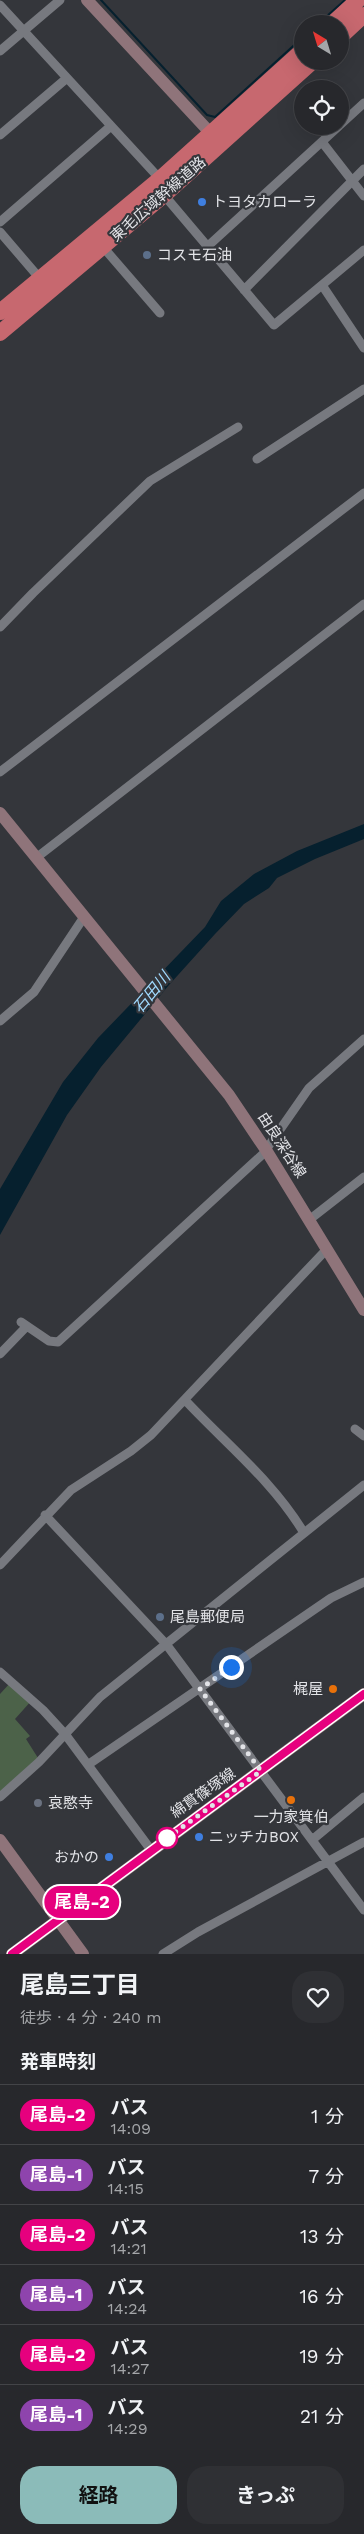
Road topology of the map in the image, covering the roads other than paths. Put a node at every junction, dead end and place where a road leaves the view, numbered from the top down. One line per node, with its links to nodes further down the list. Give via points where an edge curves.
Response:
1 (60, 0): 8 (street)
2 (87, 0): 18 (main road)
3 (358, 0): 5 (highway)
4 (0, 5): 8 (street)
5 (342, 15)
6 (364, 15): 7 (highway)
7 (349, 29)
8 (23, 31): 9 (street); 12 (street)
9 (0, 51)
10 (294, 59): 18 (highway, 東毛広域幹線道路)
11 (302, 70): 18 (highway, 東毛広域幹線道路)
12 (67, 78): 15 (street); 16 (street)
13 (364, 103): 14 (street)
14 (349, 117)
15 (111, 126): 21 (street); 25 (street)
16 (0, 135)
17 (329, 135): 19 (street)
18 (217, 139): 21 (highway, 東毛広域幹線道路); 23 (highway, 東毛広域幹線道路)
19 (322, 142): 22 (street); 27 (street)
20 (364, 169): 22 (street)
21 (160, 179): 30 (highway, 東毛広域幹線道路)
22 (351, 180): 24 (street); 33 (street)
23 (164, 195): 27 (street); 28 (highway, 東毛広域幹線道路)
24 (364, 196)
25 (0, 222)
26 (0, 232): 30 (street)
27 (208, 246): 33 (street)
28 (103, 247): 32 (highway, 東毛広域幹線道路); 35 (street)
29 (364, 250): 31 (street)
30 (39, 279): 32 (street); 34 (highway, 東毛広域幹線道路)
31 (322, 285): 33 (street, via 274,325); 37 (street)
32 (52, 290): 36 (highway, 東毛広域幹線道路)
33 (244, 290)
34 (0, 312)
35 (160, 313)
36 (0, 333)
37 (364, 348)
38 (364, 389): 40 (street)
39 (238, 427): 43 (street, via 150,481)
40 (257, 459)
41 (364, 493): 44 (street)
42 (364, 604): 46 (street)
43 (0, 627)
44 (0, 772)
45 (1, 817): 46 (main road)
46 (36, 858): 47 (main road)
47 (84, 917): 48 (street, via 34,992); 50 (main road, 由良深谷線, via 229,1095)
48 (0, 1021)
49 (364, 1039): 50 (street, via 309,1088)
50 (266, 1150): 52 (main road, 由良深谷線); 55 (street, via 58,1342 49,1341 24,1324)
51 (364, 1177): 52 (street)
52 (309, 1220): 53 (main road, 由良深谷線)
53 (326, 1250): 54 (main road, 由良深谷線); 56 (street)
54 (364, 1310)
55 (0, 1354)
56 (185, 1400): 60 (street, via 141,1445 71,1490); 61 (street, via 265,1480)
57 (354, 1429): 58 (street)
58 (364, 1436)
59 (364, 1485): 61 (street)
60 (45, 1515): 62 (street); 64 (street)
61 (304, 1533): 64 (street)
62 (0, 1565)
63 (364, 1582): 66 (street, via 331,1598)
64 (166, 1644): 66 (street); 68 (street, via 100,1697)
65 (0, 1672): 68 (street, via 44,1710)
66 (200, 1689): 69 (street); 70 (street)
67 (364, 1694): 70 (main road, 綿貫篠塚線)
68 (65, 1734): 69 (street); 71 (street)
69 (88, 1764): 76 (street)
70 (261, 1771): 74 (street); 76 (main road, 綿貫篠塚線)
71 (0, 1797)
72 (364, 1797): 74 (street)
73 (0, 1840): 79 (main road)
74 (312, 1840): 77 (street)
75 (364, 1842): 77 (street)
76 (151, 1850): 79 (main road, 綿貫篠塚線)
77 (328, 1862): 78 (street); 82 (street)
78 (364, 1910)
79 (58, 1920): 80 (main road, 綿貫篠塚線); 81 (main road)
80 (12, 1954)
81 (83, 1954)
82 (163, 1954)

